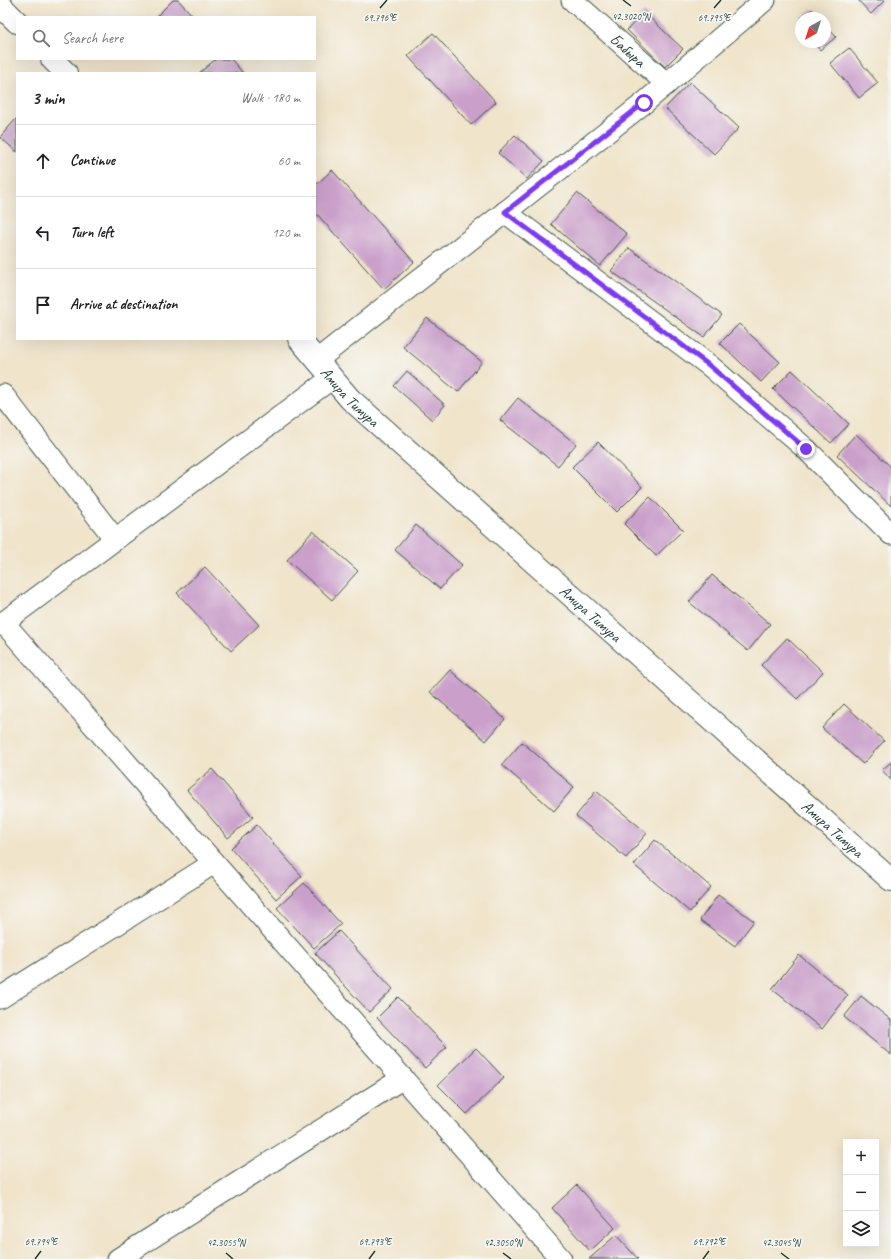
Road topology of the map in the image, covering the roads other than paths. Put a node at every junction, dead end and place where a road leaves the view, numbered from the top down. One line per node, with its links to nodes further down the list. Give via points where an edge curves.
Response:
1 (572, 0): 7 (street, Бабыра)
2 (765, 0): 7 (street)
3 (0, 5): 4 (street)
4 (16, 21)
5 (53, 60): 6 (street)
6 (65, 72)
7 (666, 84): 8 (street)
8 (505, 212): 10 (street); 13 (street, via 710,366 806,449)
9 (300, 340): 10 (street, Амира Тимура)
10 (317, 360): 11 (street, Амира Тимура)
11 (332, 378): 14 (street); 17 (street, Амира Тимура, via 350,399)
12 (1, 394): 14 (street)
13 (891, 534)
14 (115, 539): 15 (street)
15 (2, 624): 16 (street)
16 (214, 863): 18 (street); 19 (street)
17 (891, 880)
18 (0, 998)
19 (403, 1078): 20 (street); 21 (street)
20 (118, 1259)
21 (561, 1259)

